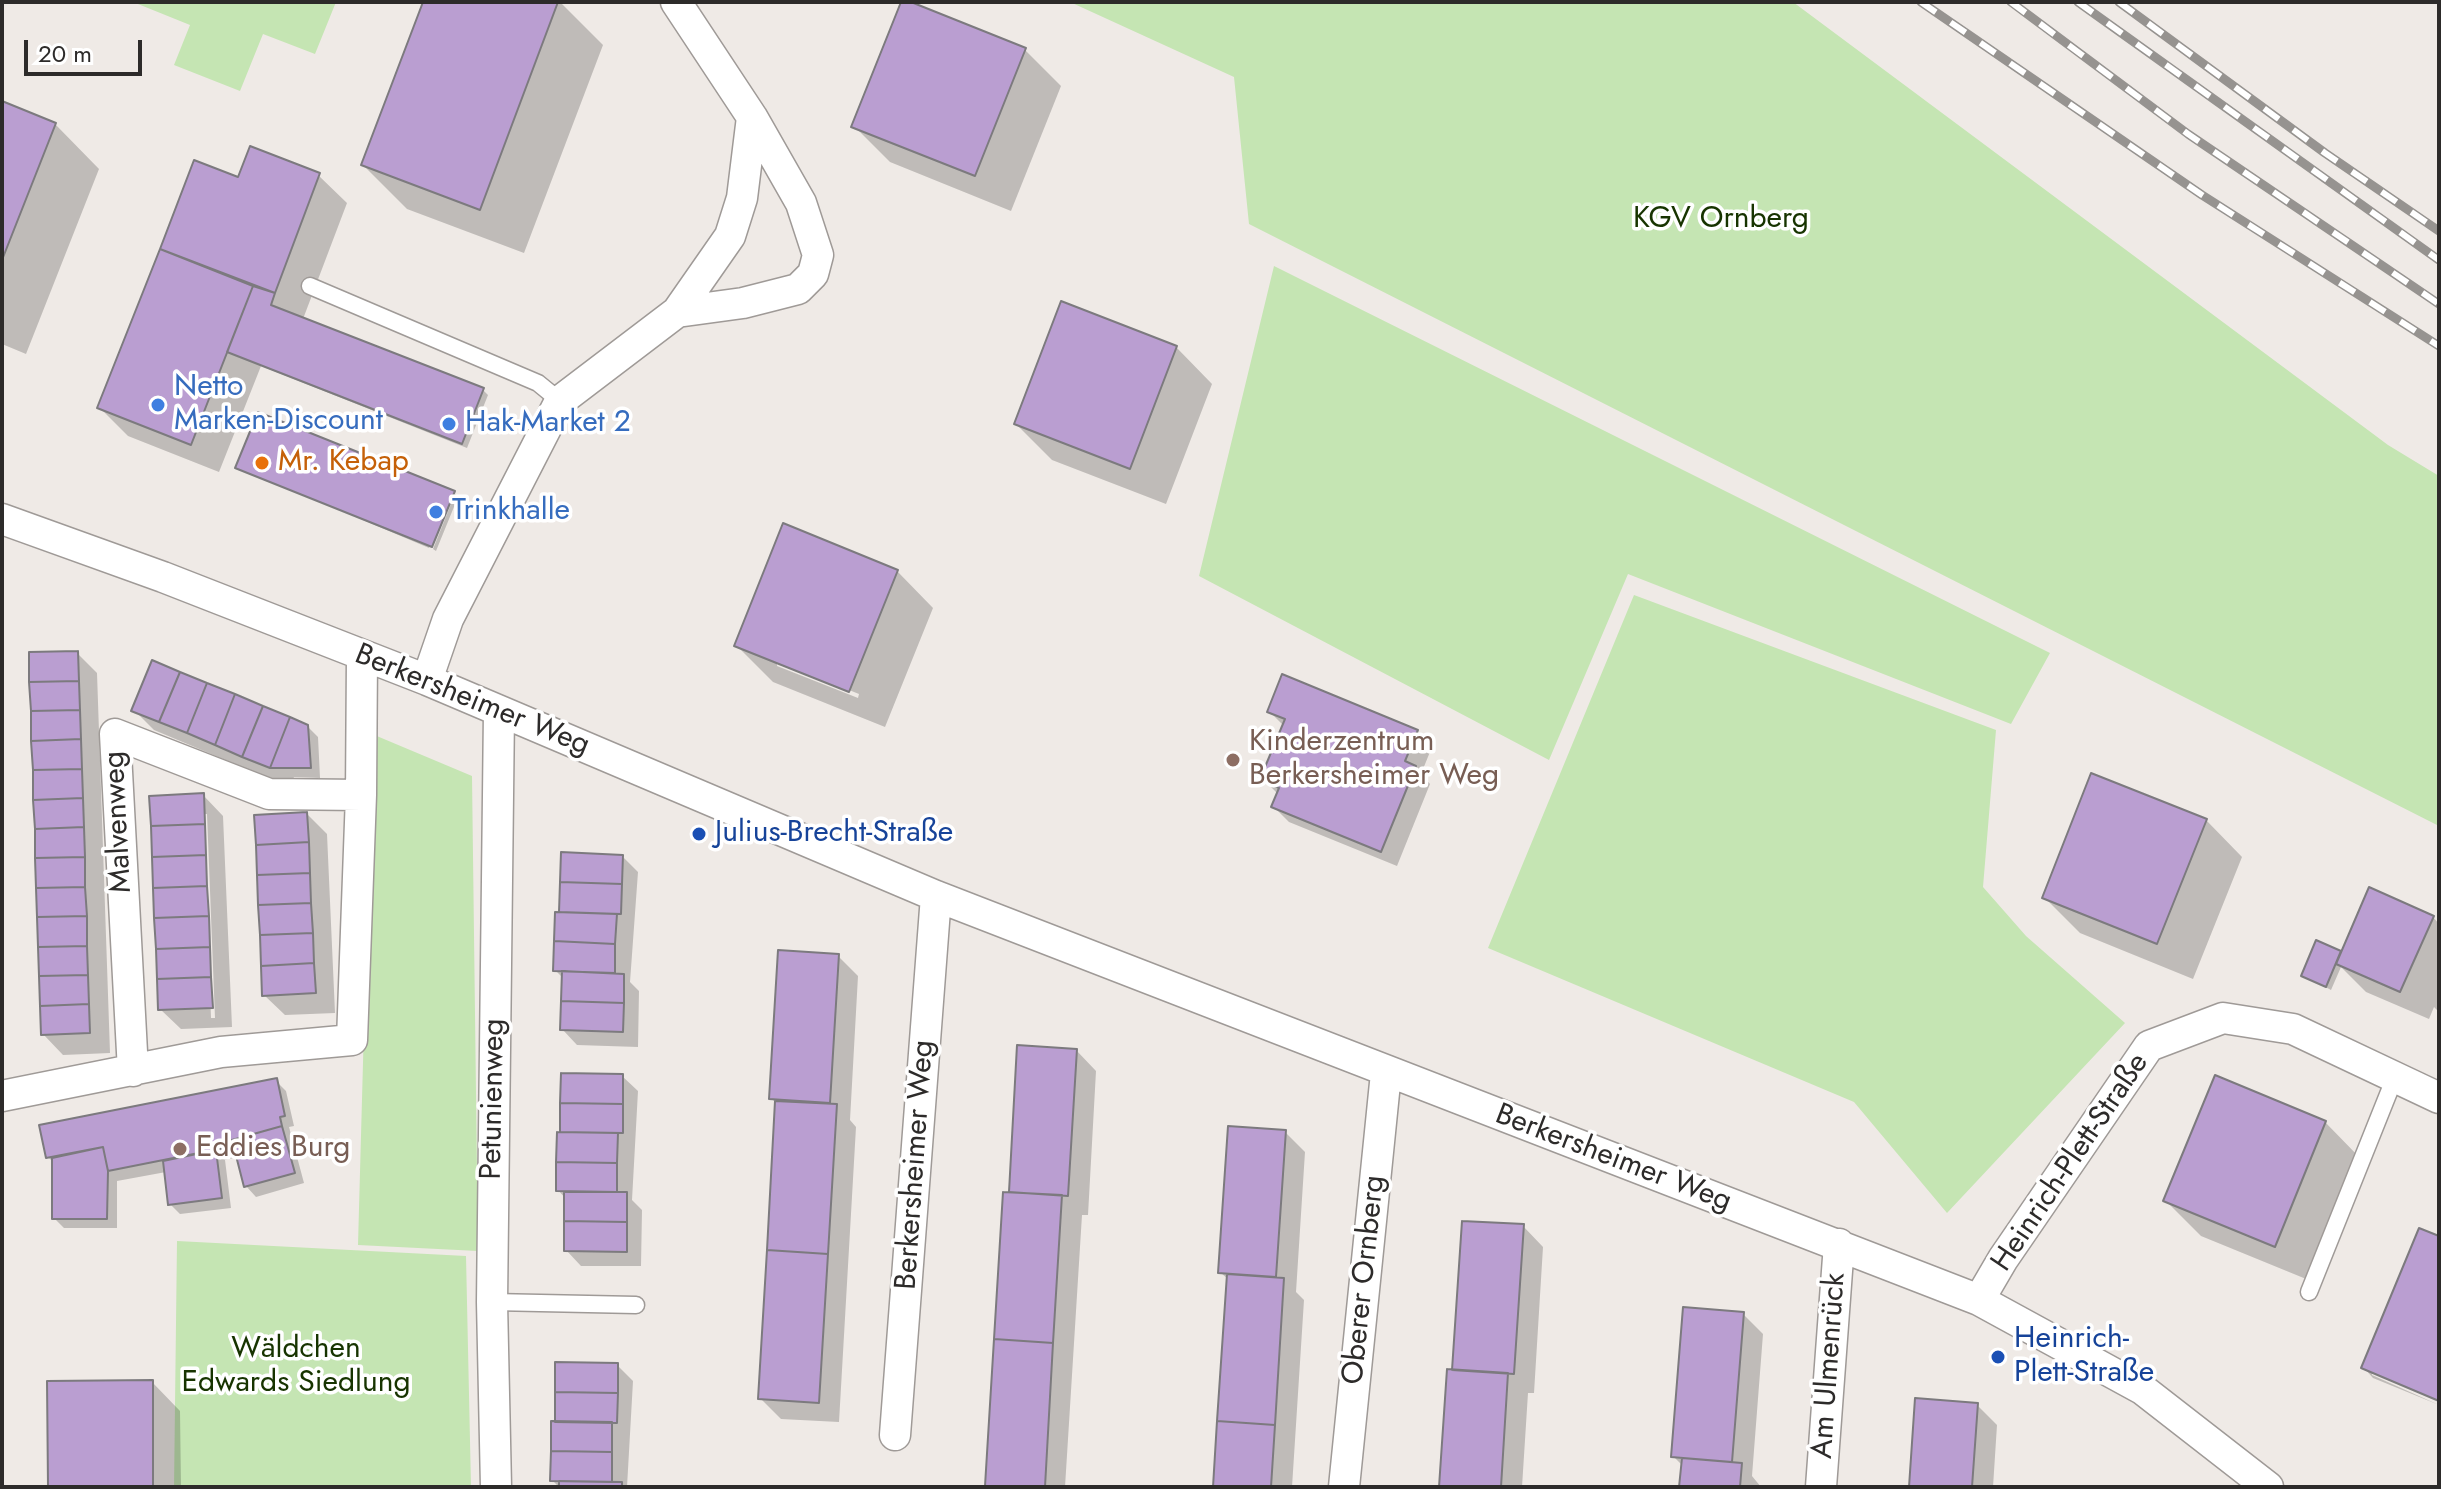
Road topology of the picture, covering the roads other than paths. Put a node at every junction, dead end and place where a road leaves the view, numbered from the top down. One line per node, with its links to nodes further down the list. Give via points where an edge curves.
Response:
1 (676, 2): 2 (street)
2 (752, 117): 4 (street, via 742,198 730,236); 4 (street, via 801,203 818,255 813,274 798,289)
3 (310, 286): 5 (lane, via 538,383)
4 (677, 312): 5 (street)
5 (560, 401): 8 (street, via 448,619)
6 (2, 519): 7 (street, Berkersheimer Weg)
7 (362, 656): 8 (street, Berkersheimer Weg); 10 (street)
8 (427, 680): 9 (street, Berkersheimer Weg)
9 (499, 711): 11 (street, Berkersheimer Weg); 20 (street, Petunienweg)
10 (361, 795): 12 (street, via 352,1040 221,1052); 12 (street, Malvenweg, via 269,794 115,734)
11 (936, 896): 13 (street, Berkersheimer Weg); 22 (street, Berkersheimer Weg)
12 (133, 1071): 15 (street)
13 (1386, 1073): 17 (street, Berkersheimer Weg); 25 (street, Oberer Ornberg)
14 (2395, 1077): 16 (street, Heinrich-Plett-Straße); 18 (lane); 19 (street, Heinrich-Plett-Straße, via 2293,1029 2223,1018 2149,1046)
15 (2, 1096)
16 (2439, 1098)
17 (1839, 1244): 19 (street, Berkersheimer Weg); 26 (street, Am Ulmenrück)
18 (2309, 1292)
19 (1979, 1300): 23 (street, Berkersheimer Weg, via 2142,1389)
20 (492, 1302): 21 (lane); 24 (street, Petunienweg)
21 (636, 1305)
22 (895, 1435)
23 (2264, 1483)
24 (496, 1487)
25 (1344, 1487)
26 (1821, 1487)

